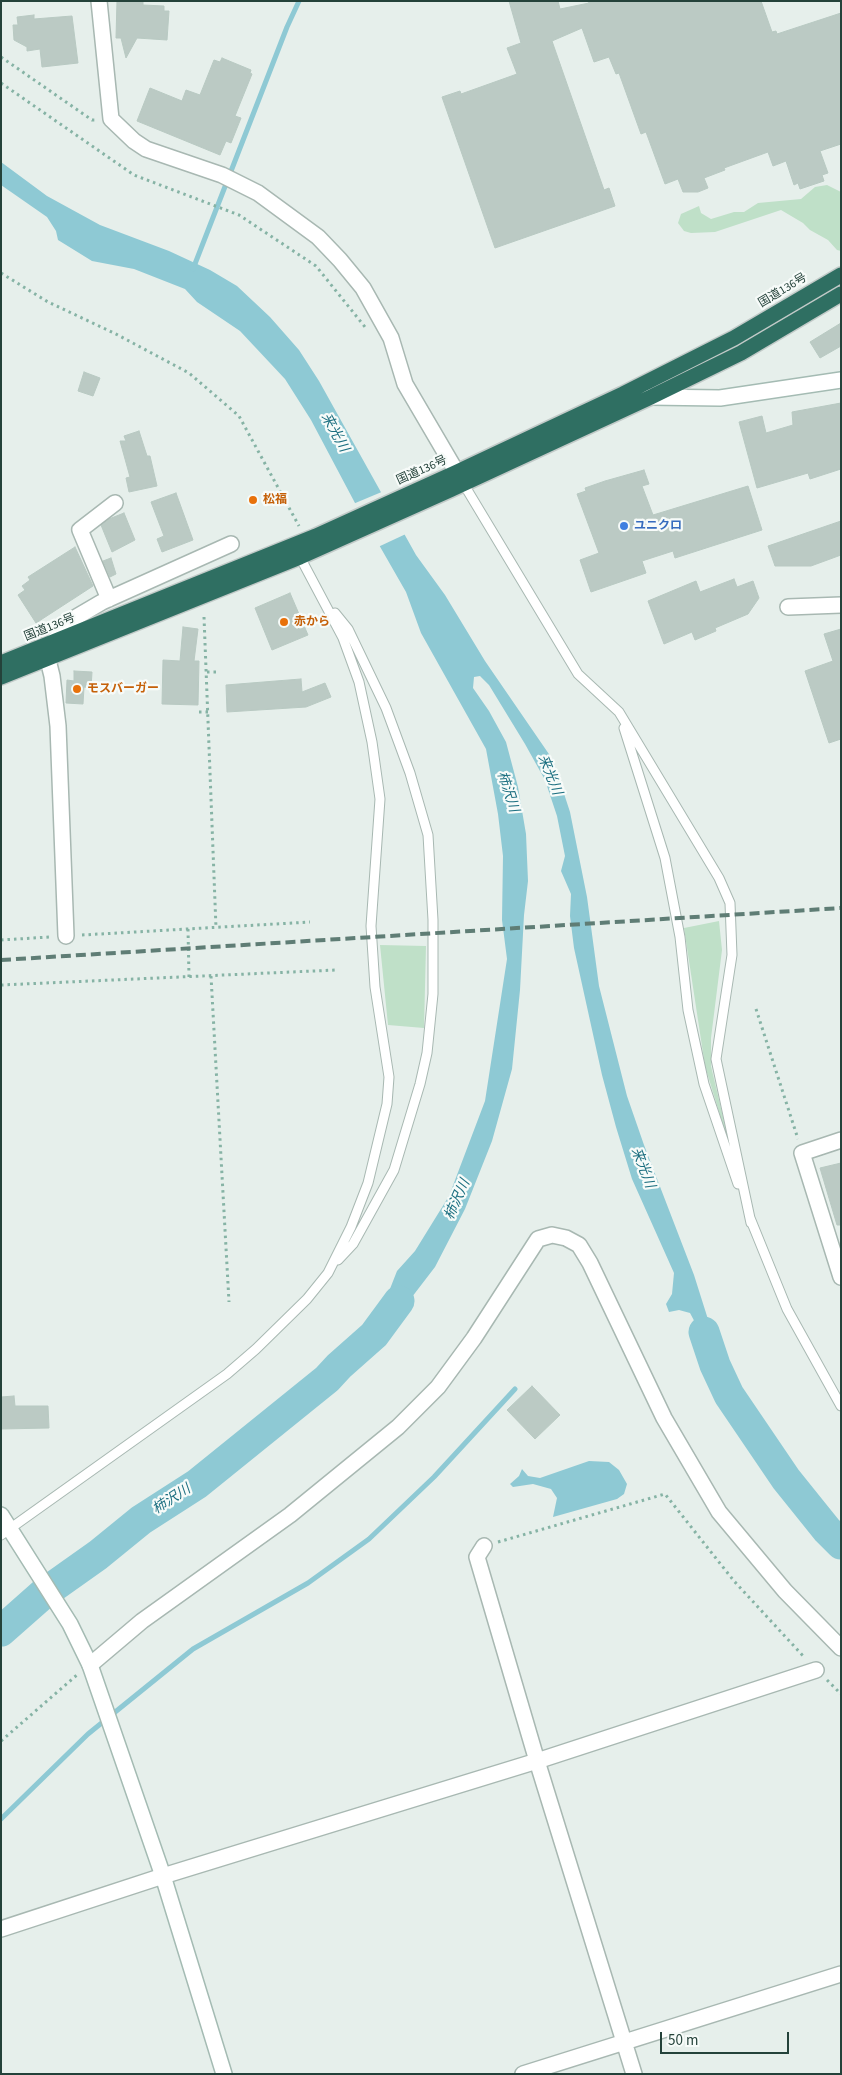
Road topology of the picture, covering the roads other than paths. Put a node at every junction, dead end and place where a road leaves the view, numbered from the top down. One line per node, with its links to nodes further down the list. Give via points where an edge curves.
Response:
1 (100, 1): 7 (street, via 111,119 146,149 222,175 258,193 318,237 363,288 391,338 405,384)
2 (841, 275): 5 (highway, 国道136号, via 734,338)
3 (841, 294): 6 (highway, 国道136号, via 741,352)
4 (841, 380): 6 (street, via 720,398)
5 (623, 394): 6 (street); 7 (highway, 国道136号)
6 (651, 397): 7 (highway, 国道136号)
7 (453, 481): 9 (highway, 国道136号); 20 (lane, via 469,496 578,674)
8 (116, 503): 13 (street, via 80,530)
9 (315, 541): 11 (highway, 国道136号); 16 (highway, 国道136号)
10 (231, 544): 13 (street)
11 (300, 556): 12 (lane); 17 (highway, 国道136号)
12 (323, 598): 24 (lane, via 343,638 359,682 380,799 371,926 375,987 389,1077 387,1104 368,1183); 24 (lane, via 348,629 386,708 410,773 428,835 433,920 433,994 427,1053 414,1103 394,1170 354,1244)
13 (109, 599): 16 (street, via 73,619)
14 (841, 605): 15 (street)
15 (788, 607)
16 (52, 643): 18 (highway, 国道136号)
17 (48, 660): 19 (highway, 国道136号); 21 (street, via 58,726)
18 (1, 663)
19 (1, 677)
20 (619, 712): 23 (lane, via 666,858 680,937 688,1010 704,1084); 23 (lane, via 730,903 732,955 716,1059)
21 (66, 936)
22 (841, 1140): 25 (street, via 802,1153)
23 (751, 1223): 26 (lane, via 787,1309)
24 (329, 1270): 28 (lane, via 308,1299 227,1374)
25 (841, 1276)
26 (841, 1406)
27 (1, 1515): 28 (street)
28 (8, 1534): 31 (street, via 70,1624)
29 (484, 1546): 33 (street, via 477,1557)
30 (841, 1648): 31 (street, via 785,1591 719,1512 664,1418 579,1245 552,1235 538,1239 443,1380 398,1427 290,1515)
31 (87, 1659): 34 (street)
32 (816, 1670): 33 (street)
33 (537, 1761): 34 (street); 37 (street)
34 (163, 1876): 35 (street); 38 (street)
35 (1, 1929)
36 (841, 1974): 37 (street)
37 (625, 2042): 39 (street); 40 (street)
38 (224, 2074)
39 (523, 2074)
40 (634, 2074)

